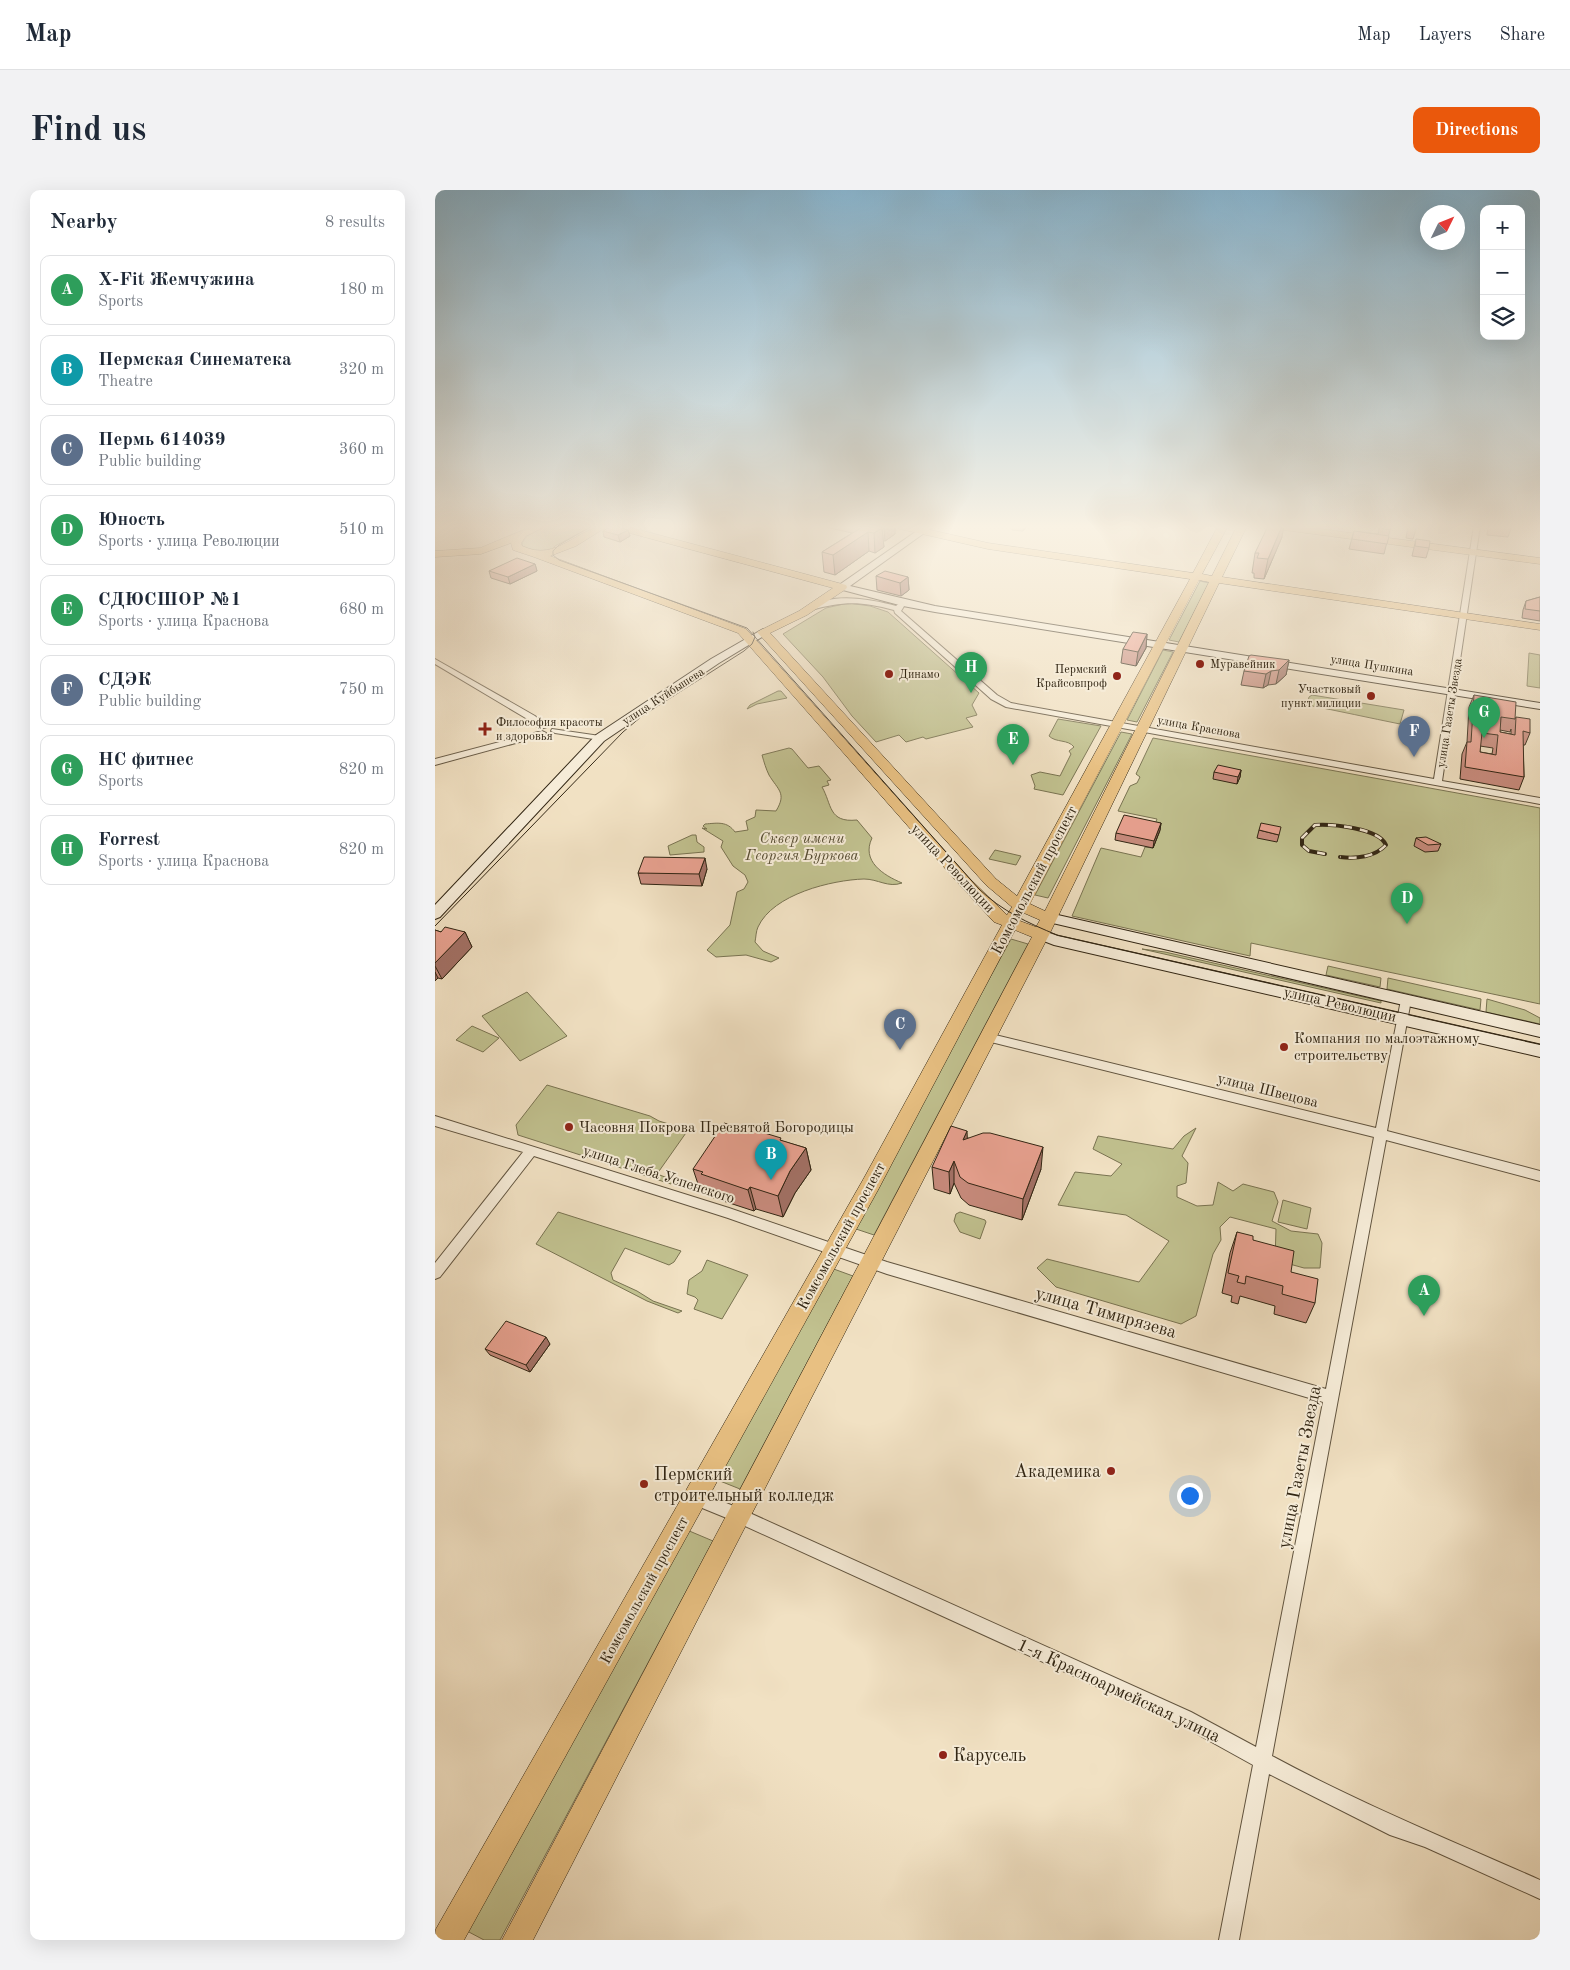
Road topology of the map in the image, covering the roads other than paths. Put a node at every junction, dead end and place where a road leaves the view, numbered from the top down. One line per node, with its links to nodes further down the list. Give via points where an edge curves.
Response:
1 (681, 608): 12 (main road, улица Революции, via 737,628)
2 (811, 608): 11 (main road, улица Куйбышева)
3 (899, 608): 18 (street, улица Краснова, via 897,612 934,646 1002,702)
4 (911, 608): 13 (main road, улица Пушкина)
5 (1179, 608): 13 (main road, Комсомольский проспект)
6 (1201, 608): 14 (main road, Комсомольский проспект)
7 (1410, 608): 9 (main road)
8 (1465, 608): 9 (street, улица Газеты Звезда)
9 (1464, 616): 10 (main road); 16 (street, улица Газеты Звезда)
10 (1540, 627)
11 (763, 632): 12 (main road, улица Куйбышева); 25 (main road, улица Революции)
12 (749, 640): 21 (main road, улица Куйбышева); 30 (main road, улица Революции, via 963,880 999,918)
13 (1160, 644): 14 (main road, улица Пушкина); 18 (main road, Комсомольский проспект)
14 (1181, 648): 16 (main road, улица Пушкина); 19 (main road, Комсомольский проспект)
15 (435, 661): 20 (street, via 532,718)
16 (1452, 691): 17 (main road, улица Пушкина); 23 (street, улица Газеты Звезда)
17 (1540, 706)
18 (1117, 725): 19 (street, улица Краснова); 26 (main road, Комсомольский проспект)
19 (1141, 729): 23 (street, улица Краснова); 29 (main road, Комсомольский проспект)
20 (543, 730): 21 (street, via 549,734 555,730); 22 (street)
21 (600, 738): 28 (main road, улица Куйбышева)
22 (435, 762)
23 (1437, 782): 24 (street, улица Краснова)
24 (1540, 801)
25 (991, 882): 26 (main road, via 1015,887); 27 (main road, улица Революции)
26 (1034, 882): 27 (main road, Комсомольский проспект)
27 (1020, 907): 29 (main road, улица Революции); 30 (main road, Комсомольский проспект)
28 (435, 914)
29 (1049, 918): 31 (main road, Комсомольский проспект); 32 (main road, улица Революции)
30 (1012, 923): 31 (main road, улица Революции); 41 (main road, Комсомольский проспект)
31 (1041, 935): 33 (main road, улица Революции, via 1148,963); 35 (main road, Комсомольский проспект)
32 (1406, 1000): 33 (street, улица Газеты Звезда); 34 (main road, улица Революции)
33 (1403, 1019): 36 (main road, улица Революции); 38 (street, улица Газеты Звезда)
34 (1540, 1031)
35 (987, 1037): 38 (street, улица Швецова); 42 (main road, Комсомольский проспект)
36 (1540, 1051)
37 (435, 1122): 39 (street, улица Глеба Успенского)
38 (1381, 1134): 40 (street, улица Швецова); 44 (street, улица Газеты Звезда)
39 (532, 1150): 41 (street, улица Глеба Успенского); 43 (street)
40 (1540, 1176)
41 (833, 1249): 42 (street, улица Глеба Успенского); 45 (main road, Комсомольский проспект)
42 (871, 1262): 44 (street, улица Тимирязева); 46 (main road, Комсомольский проспект)
43 (435, 1273)
44 (1331, 1398): 47 (street, улица Газеты Звезда)
45 (695, 1498): 46 (street, 1-я Красноармейская улица); 49 (main road, Комсомольский проспект)
46 (738, 1516): 47 (street, 1-я Красноармейская улица, via 1185,1718); 50 (main road, Комсомольский проспект)
47 (1264, 1761): 48 (street, 1-я Красноармейская улица, via 1397,1828); 51 (street, улица Газеты Звезда)
48 (1540, 1890)
49 (447, 1940)
50 (517, 1940)
51 (1229, 1940)

